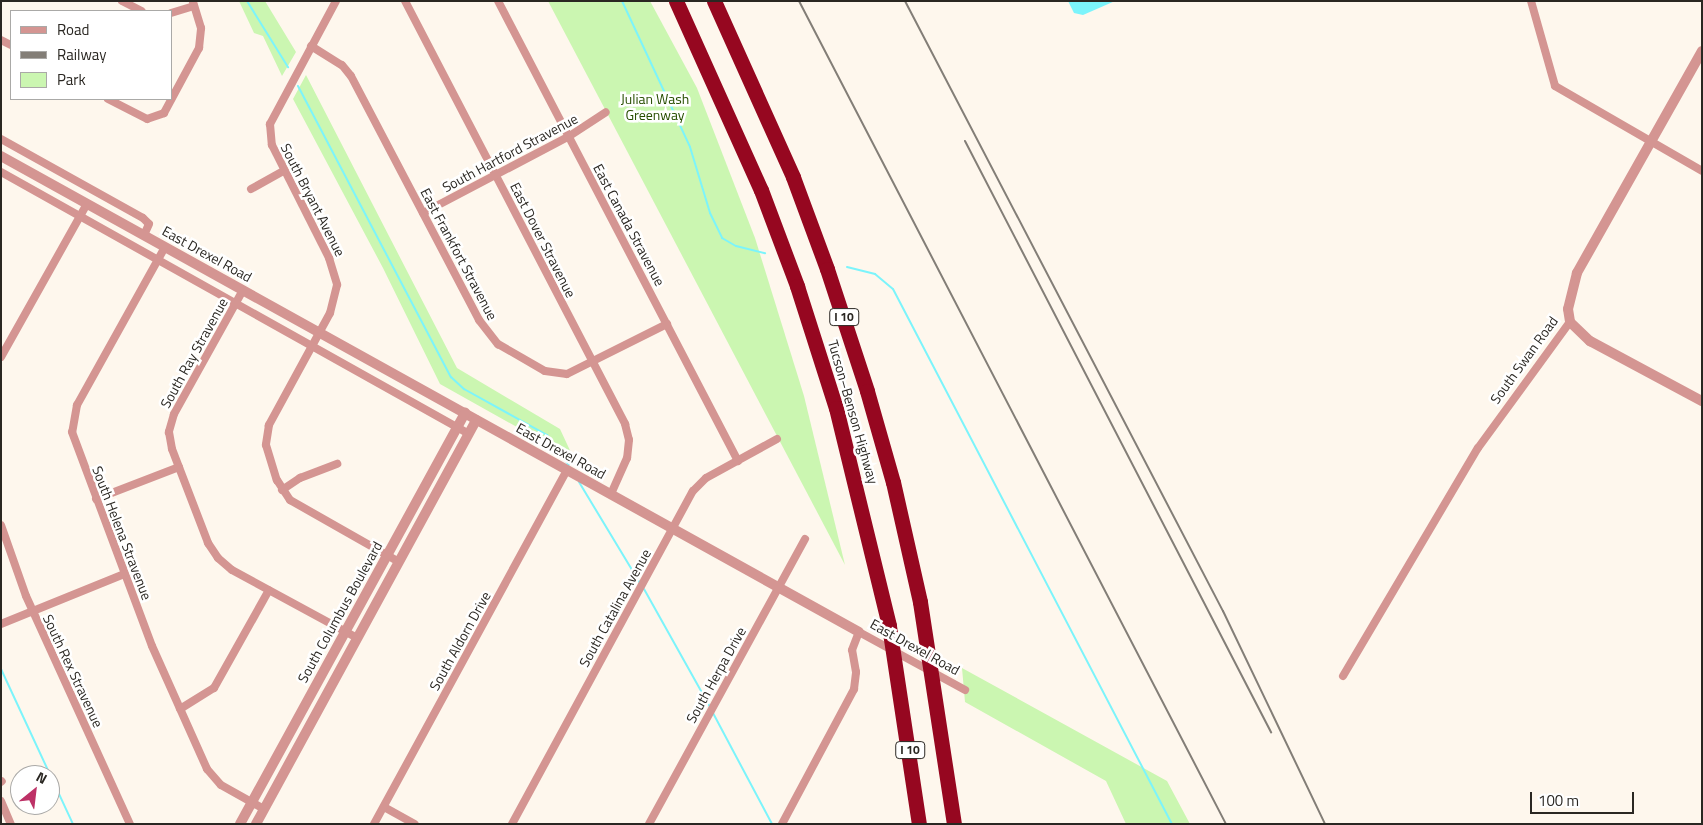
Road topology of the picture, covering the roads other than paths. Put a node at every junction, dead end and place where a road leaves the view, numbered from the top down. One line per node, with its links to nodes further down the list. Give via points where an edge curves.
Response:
1 (122, 1): 9 (street)
2 (336, 1): 11 (street, South Bryant Avenue)
3 (405, 1): 24 (street, East Dover Stravenue)
4 (498, 1): 17 (street, East Canada Stravenue)
5 (675, 1): 83 (highway, Tucson–Benson Highway / I 10, via 747,156 797,286 856,480 890,626)
6 (714, 1): 84 (highway, Tucson–Benson Highway / I 10, via 786,161 848,330 894,489 929,647)
7 (1531, 1): 19 (street, via 1555,86)
8 (193, 4): 10 (street); 13 (street, via 201,31 198,51)
9 (140, 10)
10 (172, 13)
11 (311, 46): 22 (street, South Bryant Avenue, via 270,124 272,145); 28 (street, East Frankfort Stravenue, via 342,65 351,76)
12 (1702, 51): 19 (street, South Swan Road)
13 (172, 99)
14 (110, 100): 15 (street, via 145,119 154,119 165,112)
15 (171, 100)
16 (606, 112): 17 (street, South Hartford Stravenue)
17 (568, 137): 24 (street, South Hartford Stravenue); 36 (street, East Canada Stravenue)
18 (1, 138): 30 (street, East Drexel Road, via 144,218 149,224)
19 (1651, 142): 23 (street); 35 (street, South Swan Road, via 1573,281 1568,301)
20 (1, 156): 21 (street, East Drexel Road)
21 (11, 161): 25 (street); 27 (street, East Drexel Road)
22 (284, 171): 26 (street); 37 (street, South Bryant Avenue, via 336,276 335,300)
23 (1702, 171)
24 (495, 174): 28 (street, South Hartford Stravenue); 40 (street, East Dover Stravenue)
25 (2, 175): 29 (street, East Drexel Road)
26 (251, 189)
27 (87, 204): 29 (street); 30 (street, East Drexel Road)
28 (423, 213): 40 (street, East Frankfort Stravenue, via 479,320 498,344 552,374 570,374)
29 (80, 216): 32 (street, East Drexel Road); 39 (street)
30 (144, 235): 31 (street, East Drexel Road)
31 (165, 247): 32 (street, South Helena Stravenue); 33 (street, East Drexel Road)
32 (158, 260): 34 (street, East Drexel Road); 53 (street, South Helena Stravenue, via 72,418 73,440)
33 (243, 290): 34 (street, South Ray Stravenue); 37 (street, East Drexel Road)
34 (236, 303): 38 (street, East Drexel Road); 49 (street, South Ray Stravenue, via 172,420 170,444)
35 (1570, 322): 41 (street, via 1590,341); 67 (street, South Swan Road, via 1478,448)
36 (666, 324): 40 (street, East Frankfort Stravenue); 47 (street, East Canada Stravenue)
37 (319, 332): 38 (street, South Bryant Avenue); 42 (street, East Drexel Road)
38 (312, 345): 44 (street, East Drexel Road); 51 (street, South Bryant Avenue, via 267,432 267,452)
39 (1, 357)
40 (594, 363): 52 (street, East Dover Stravenue, via 621,416 628,440 626,465)
41 (1702, 401)
42 (465, 413): 43 (street, East Drexel Road); 44 (street, South Columbus Boulevard)
43 (476, 420): 45 (street, South Columbus Boulevard); 50 (street, East Drexel Road)
44 (457, 426): 45 (street, East Drexel Road); 57 (street, South Columbus Boulevard)
45 (469, 434): 58 (street, South Columbus Boulevard)
46 (776, 439): 47 (street, South Catalina Avenue)
47 (738, 461): 55 (street, South Catalina Avenue, via 697,486)
48 (338, 464): 51 (street, via 300,478)
49 (179, 467): 53 (street); 61 (street, South Ray Stravenue, via 213,553 230,568)
50 (568, 470): 52 (street, East Drexel Road); 72 (street, South Aldorn Drive)
51 (282, 490): 57 (street, via 300,507)
52 (611, 494): 55 (street, East Drexel Road)
53 (96, 499): 59 (street, South Helena Stravenue)
54 (1, 525): 62 (street, South Rex Stravenue)
55 (672, 528): 60 (street, East Drexel Road); 80 (street, South Catalina Avenue)
56 (805, 540): 60 (street, South Herpa Drive)
57 (387, 555): 58 (street); 64 (street, South Columbus Boulevard)
58 (399, 562): 66 (street, South Columbus Boulevard)
59 (124, 574): 62 (street); 69 (street, South Helena Stravenue)
60 (778, 587): 65 (street, East Drexel Road); 81 (street, South Herpa Drive)
61 (269, 590): 64 (street, South Ray Stravenue); 69 (street, via 214,688)
62 (32, 610): 63 (street); 75 (street, South Rex Stravenue)
63 (1, 624)
64 (345, 632): 66 (street, South Ray Stravenue); 71 (street, South Columbus Boulevard)
65 (859, 632): 68 (street, East Drexel Road); 82 (street, via 852,650 856,672 854,689)
66 (357, 638): 73 (street, South Columbus Boulevard)
67 (1343, 676)
68 (965, 690)
69 (180, 709): 71 (street, South Helena Stravenue, via 211,774 227,789)
70 (1, 801): 74 (street)
71 (252, 803): 73 (street, South Helena Stravenue); 76 (street, South Columbus Boulevard)
72 (384, 806): 78 (street, South Aldorn Drive); 79 (street)
73 (264, 810): 77 (street, South Columbus Boulevard)
74 (11, 824)
75 (130, 824)
76 (240, 824)
77 (256, 824)
78 (374, 824)
79 (415, 824)
80 (512, 824)
81 (649, 824)
82 (782, 824)
83 (919, 824)
84 (954, 824)

